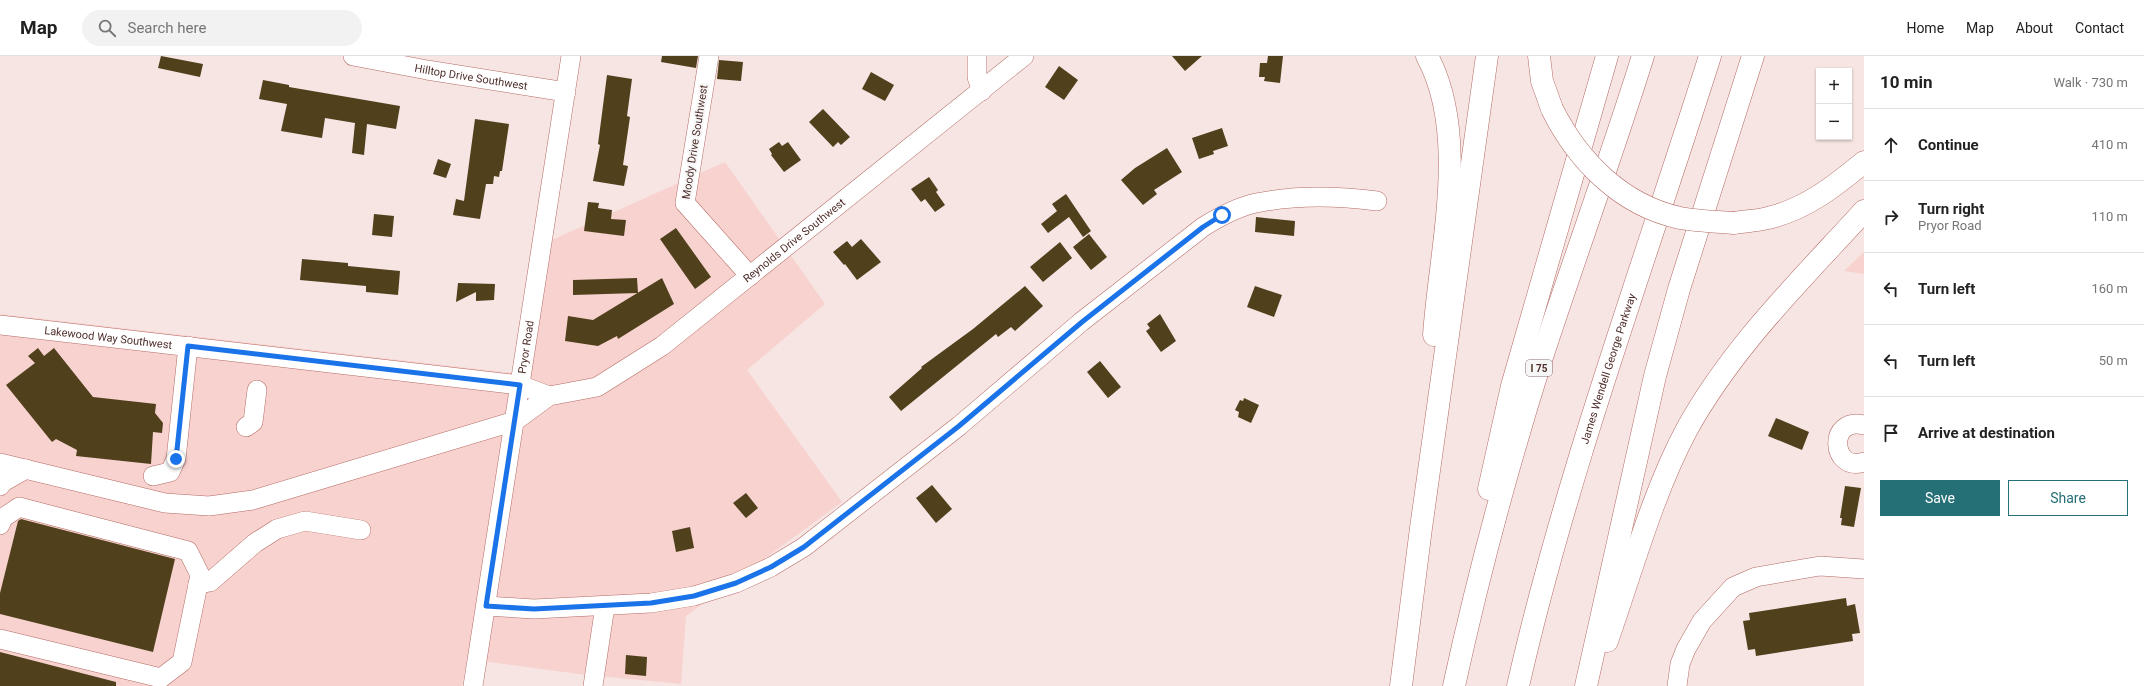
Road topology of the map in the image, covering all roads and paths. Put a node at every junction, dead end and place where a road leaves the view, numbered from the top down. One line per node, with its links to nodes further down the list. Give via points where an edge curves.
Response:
1 (353, 56): 14 (street, Hilltop Drive Southwest)
2 (571, 56): 14 (street, Pryor Road)
3 (709, 56): 18 (street, Moody Drive Southwest, via 685,203)
4 (977, 56): 13 (street, via 977,77)
5 (1024, 56): 13 (street, Reynolds Drive Southwest)
6 (1427, 56): 33 (highway, via 1444,106 1450,167 1436,309)
7 (1487, 56): 33 (highway)
8 (1539, 56): 15 (highway, bridge, via 1542,81 1552,109 1580,155 1616,188 1656,210 1702,221 1734,223 1769,218 1802,206 1833,188)
9 (1607, 56): 43 (highway, via 1511,393 1493,466)
10 (1643, 56): 43 (highway, I 75, via 1542,359 1505,479 1477,582)
11 (1710, 56): 44 (highway, James Wendell George Parkway, via 1576,466)
12 (1753, 56): 45 (highway, via 1679,289 1655,376)
13 (982, 91): 18 (street, Reynolds Drive Southwest)
14 (566, 92): 21 (street, Pryor Road)
15 (1864, 162)
16 (1377, 201): 38 (street, via 1347,197 1304,198 1255,203 1222,215 1203,227 1082,322 959,426 804,547 771,567 736,583 694,596 651,603)
17 (1864, 211): 46 (highway, via 1738,352 1687,430 1662,484)
18 (750, 276): 23 (street, Reynolds Drive Southwest, via 662,346 597,387)
19 (0, 325): 20 (street, Lakewood Way Southwest)
20 (188, 346): 21 (street, Lakewood Way Southwest); 30 (street, via 176,459 170,472)
21 (520, 385): 23 (street, Lakewood Way Southwest); 24 (street, Pryor Road)
22 (257, 390): 26 (street, via 253,422)
23 (549, 396): 24 (street)
24 (515, 421): 29 (street, via 253,500 209,506 165,503); 37 (street, Pryor Road)
25 (1864, 425): 27 (street, via 1845,427 1840,432 1837,445 1843,457 1855,463)
26 (246, 427)
27 (1863, 462)
28 (0, 463): 29 (street)
29 (26, 469): 31 (street)
30 (153, 476)
31 (0, 486)
32 (0, 525): 36 (street, via 3,518 19,507 188,551 200,576)
33 (1421, 528): 42 (highway)
34 (361, 530): 36 (street, via 305,521 277,529 255,543 210,582)
35 (1864, 570): 47 (street, via 1820,566 1756,577 1733,587 1702,621 1686,649 1680,664)
36 (198, 584): 39 (street, via 182,662 162,678)
37 (486, 606): 38 (street, via 534,609); 40 (street, Pryor Road)
38 (605, 606): 41 (street)
39 (0, 639)
40 (473, 686)
41 (593, 686)
42 (1401, 686)
43 (1454, 686)
44 (1518, 686)
45 (1586, 686)
46 (1592, 686)
47 (1677, 686)

